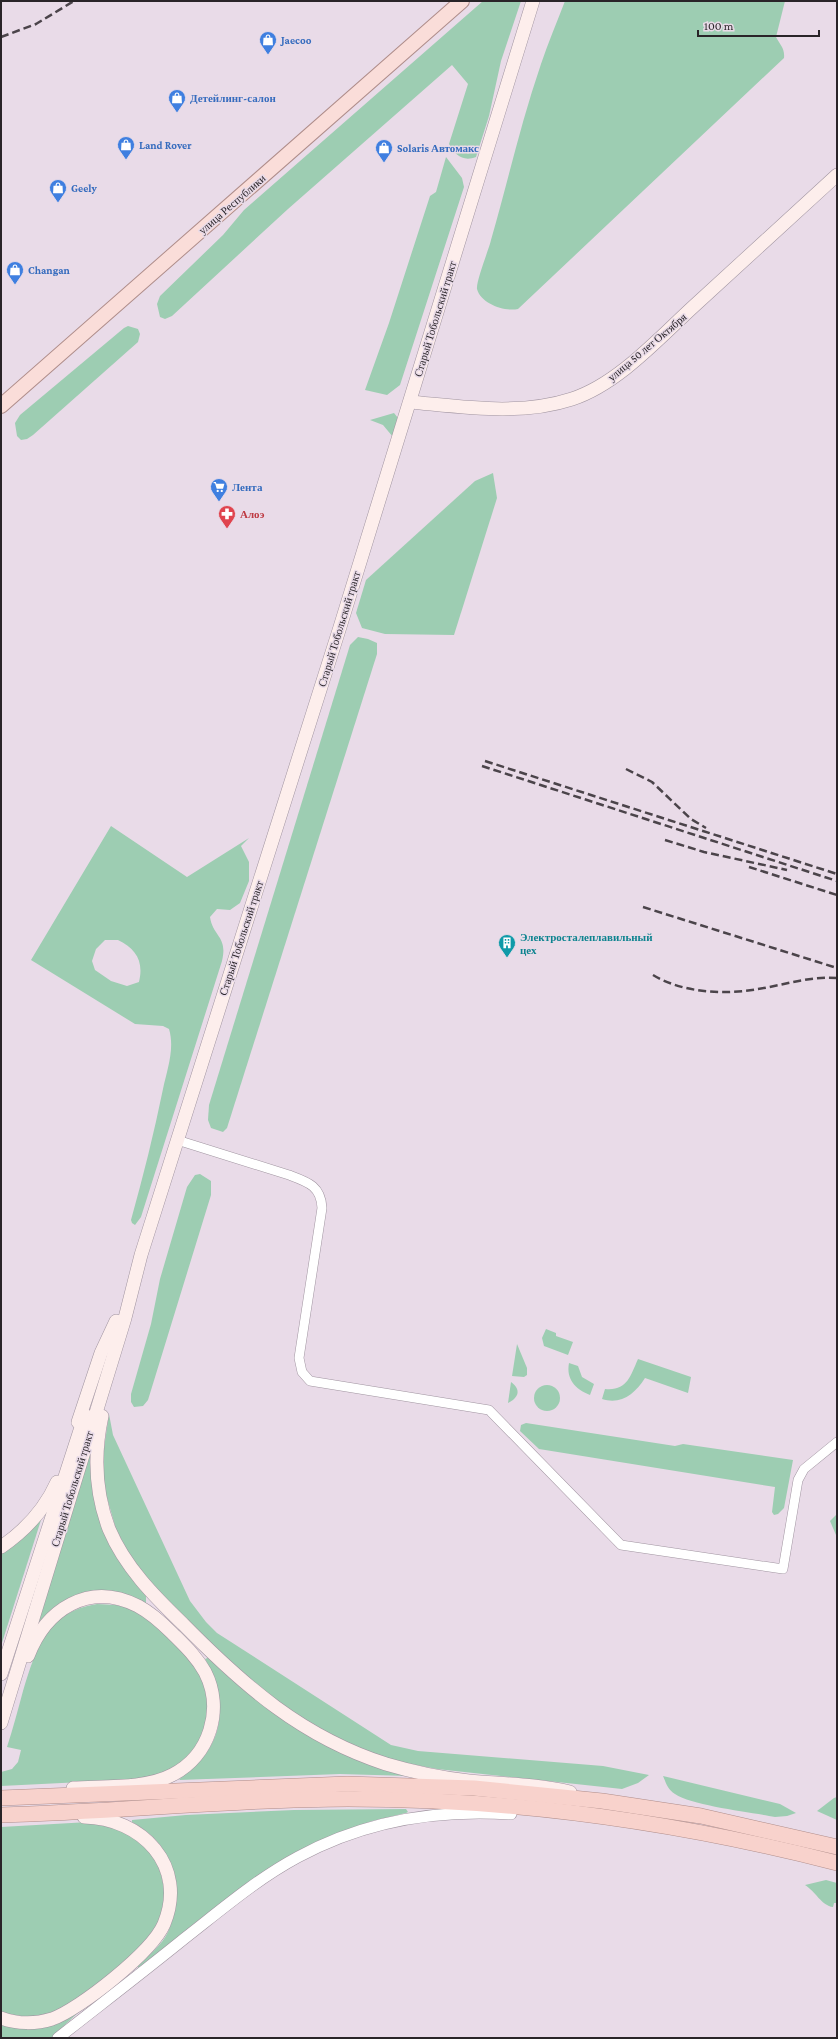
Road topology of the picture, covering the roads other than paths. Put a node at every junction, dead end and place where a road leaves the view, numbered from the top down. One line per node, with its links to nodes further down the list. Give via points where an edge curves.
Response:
1 (462, 1): 5 (main road, улица Республики)
2 (533, 1): 4 (main road, Старый Тобольский тракт)
3 (837, 175): 4 (main road, улица 50 лет Октября, via 646,350 610,379 590,391 566,401 522,408)
4 (410, 402): 6 (main road, Старый Тобольский тракт)
5 (1, 406)
6 (177, 1140): 7 (main road, Старый Тобольский тракт); 8 (street, via 302,1180 318,1192 322,1199 299,1358 302,1372 310,1381 489,1410 621,1545 783,1569 798,1480 804,1469)
7 (120, 1320): 9 (main road, via 101,1353 69,1450 52,1492 30,1523); 10 (main road, Старый Тобольский тракт); 11 (main road, Старый Тобольский тракт); 14 (main road, via 117,1360 100,1425 97,1456 98,1486 108,1523 119,1548 144,1584 222,1664 263,1700 298,1724 338,1746 389,1765 435,1776 552,1788)
8 (837, 1442)
9 (1, 1546)
10 (1, 1674)
11 (1, 1724): 12 (main road, via 41,1629 57,1612 87,1599 119,1599 140,1607 151,1615 193,1654 205,1673 212,1692 213,1721 207,1741 194,1759 172,1775 142,1783 40,1791)
12 (22, 1797): 13 (highway); 14 (highway, via 347,1784 474,1788)
13 (1, 1798)
14 (602, 1801): 18 (highway, via 701,1816)
15 (1, 1815): 16 (highway)
16 (16, 1815): 17 (highway, via 347,1799 475,1804); 20 (main road, via 41,1818 100,1818 132,1829 151,1843 163,1862 168,1876 170,1898 164,1925 152,1944 135,1961 79,2004 42,2021 25,2023)
17 (604, 1817): 19 (highway, via 722,1837); 21 (street, via 554,1818 475,1812 440,1813 382,1824 334,1840 297,1858 253,1886)
18 (837, 1847)
19 (837, 1863)
20 (1, 2018)
21 (58, 2038)

